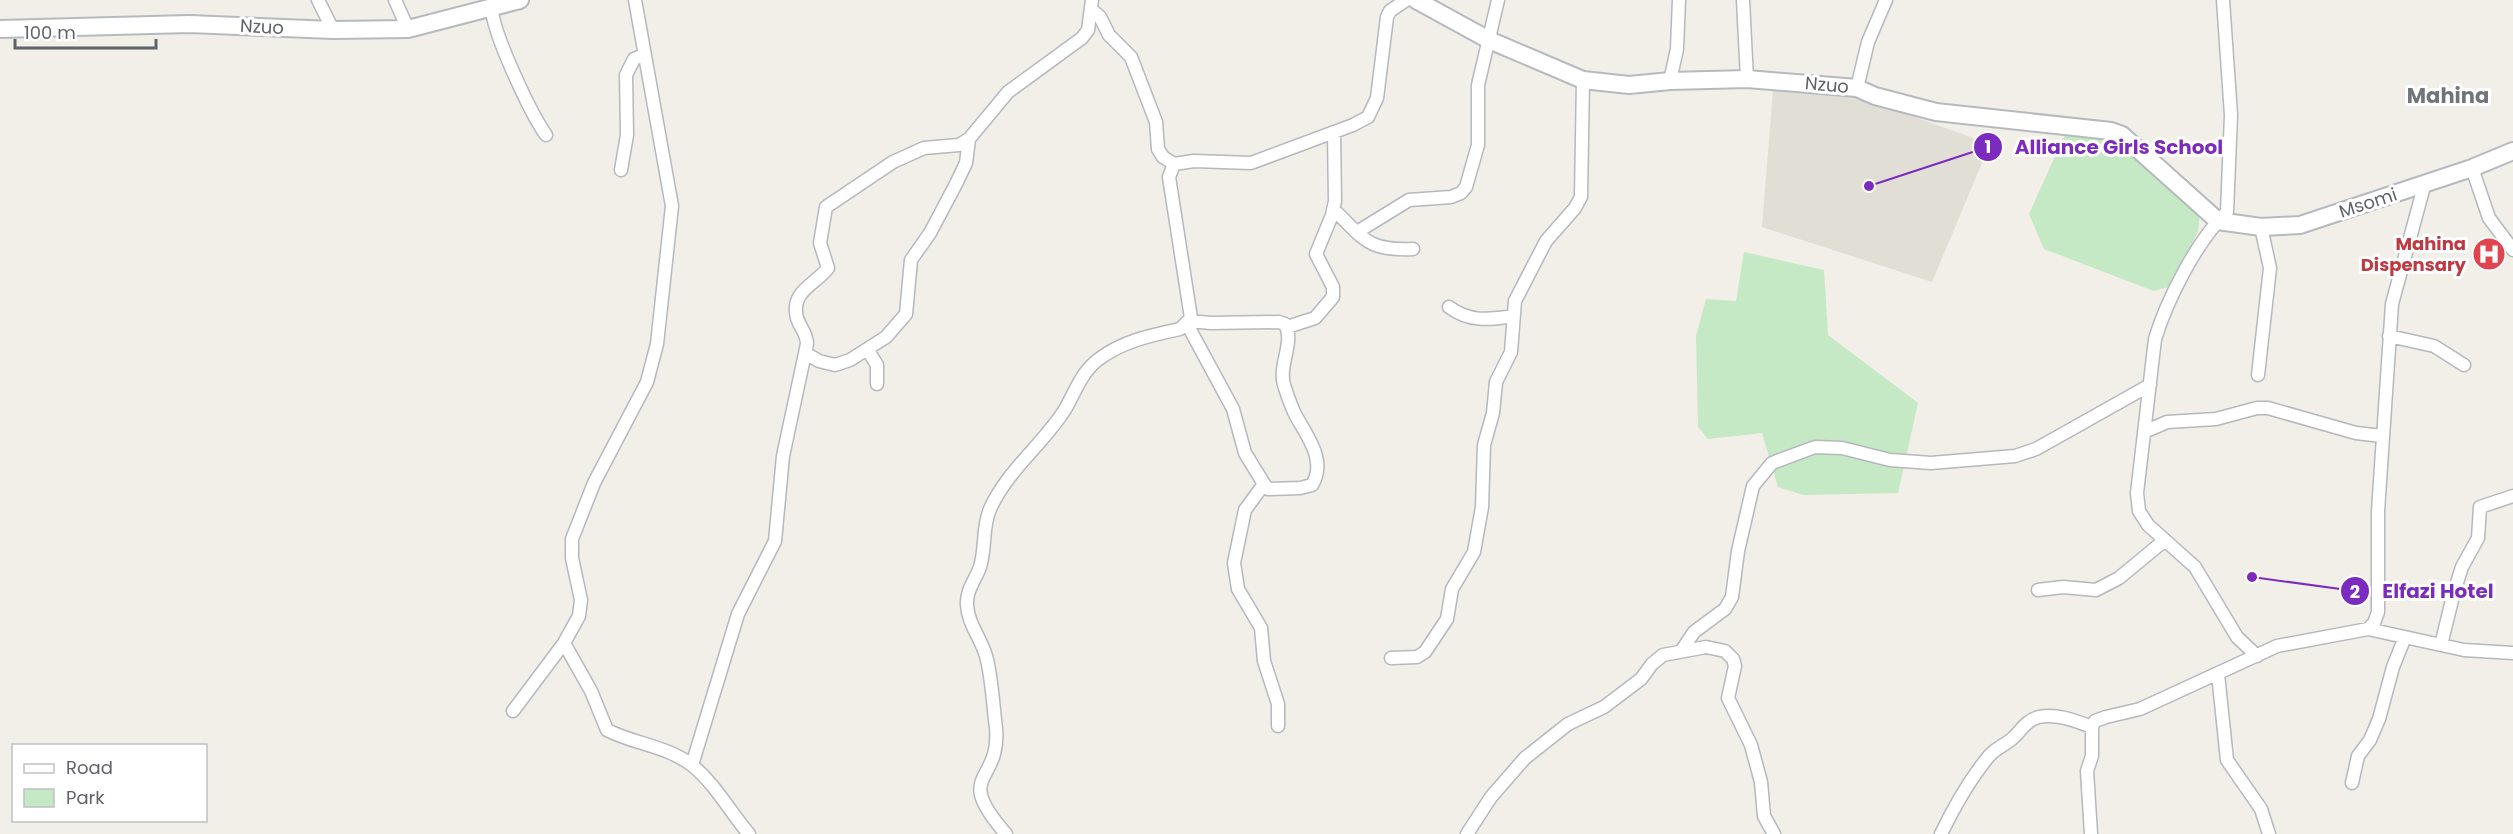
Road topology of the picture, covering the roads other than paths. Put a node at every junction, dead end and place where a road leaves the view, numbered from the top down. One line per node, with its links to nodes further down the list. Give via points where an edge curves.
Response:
1 (318, 0): 16 (street)
2 (395, 0): 15 (street)
3 (520, 0): 13 (street, Nzuo)
4 (635, 0): 18 (street)
5 (1406, 0): 23 (street, via 1387,17 1374,109 1368,117)
6 (1416, 0): 17 (street, Nzuo)
7 (1498, 0): 17 (street)
8 (1679, 0): 21 (street, via 1678,40)
9 (1743, 0): 19 (street)
10 (1886, 0): 22 (street, via 1868,42)
11 (2223, 0): 32 (street, via 2231,115 2229,198 2227,212)
12 (1092, 4): 25 (street, via 1088,30 1082,38 1008,92); 27 (street, via 1109,35 1131,57 1156,122 1158,150)
13 (492, 7): 15 (street, Nzuo); 24 (street, via 502,45)
14 (0, 29): 16 (street, Nzuo, via 189,24)
15 (408, 29): 16 (street, Nzuo)
16 (333, 30)
17 (1489, 40): 20 (street, Nzuo); 34 (street, via 1478,85 1478,145 1466,187 1450,196 1409,200)
18 (644, 55): 29 (street, via 634,59 626,75 627,135); 56 (street, via 672,206 657,344 647,382 594,483 572,539 581,600 579,616)
19 (1747, 79): 21 (street, Nzuo); 22 (street, Nzuo)
20 (1583, 80): 21 (street, Nzuo, via 1629,85); 38 (street, via 1581,197 1546,241 1528,272 1518,290)
21 (1670, 81)
22 (1857, 88): 32 (street, Nzuo, via 1936,112 2122,135)
23 (1334, 132): 27 (street, via 1251,163); 31 (street)
24 (546, 135)
25 (969, 139): 42 (street, via 966,163 930,233 911,260 906,314 886,337); 43 (street, via 959,145 924,148 893,162 826,207 820,243 828,268 802,290 797,301 797,318 807,339)
26 (2513, 151): 28 (street, Msomi)
27 (1174, 164): 39 (street, via 1169,177)
28 (2472, 168): 30 (street, Msomi); 36 (street, via 2489,218)
29 (621, 170)
30 (2425, 183): 33 (street, Msomi, via 2300,225); 41 (street, via 2392,304)
31 (1333, 208): 34 (street); 40 (street, via 1316,254 1333,287 1333,297 1315,318)
32 (2218, 220): 33 (street, Msomi); 47 (street, via 2206,234 2161,320)
33 (2261, 227): 45 (street, via 2270,268)
34 (1357, 232): 35 (street, via 1375,247)
35 (1413, 249)
36 (2513, 250)
37 (1449, 307): 38 (street, via 1461,316 1476,319)
38 (1513, 316): 61 (street, via 1511,352 1496,382 1484,446 1482,507 1474,552 1452,589 1447,619 1425,652 1417,657)
39 (1188, 322): 40 (street, via 1279,322); 50 (street, via 1233,409 1245,453); 69 (street, via 1180,329 1125,345 1097,360 1085,373 1064,411 1019,464 990,508 980,568 968,592 967,607 987,659 997,748 981,777 980,795)
40 (1287, 327): 50 (street, via 1282,376 1294,412 1308,434 1317,472 1309,486 1268,489)
41 (2389, 336): 44 (street, via 2434,346); 49 (street)
42 (867, 349): 43 (street, via 835,365); 46 (street, via 877,365)
43 (805, 353): 66 (street, via 783,456 775,541 738,614)
44 (2464, 365)
45 (2258, 375)
46 (877, 384)
47 (2150, 385): 48 (street); 58 (street, via 2036,449 2015,456 1931,463 1815,447 1772,463 1753,486 1737,551 1732,597 1725,609 1694,632)
48 (2144, 432): 49 (street, via 2167,422 2216,419 2268,408 2356,433); 52 (street, via 2137,493 2139,511)
49 (2382, 436): 54 (street, via 2378,612)
50 (1264, 484): 64 (street, via 1245,510 1234,563 1238,589 1261,628 1264,661 1278,704)
51 (2513, 496): 57 (street, via 2480,507 2478,538 2462,567)
52 (2165, 540): 53 (street, via 2119,578 2096,590 2062,586); 60 (street, via 2195,567 2236,637)
53 (2038, 590)
54 (2368, 628): 55 (street); 60 (street, via 2277,646)
55 (2404, 638): 57 (street); 67 (street, via 2379,719 2358,756)
56 (564, 643): 63 (street); 66 (street, via 607,730 647,743)
57 (2441, 645): 59 (street)
58 (1682, 650): 70 (street, via 1663,655 1641,680 1604,707 1568,724 1525,758 1491,797); 71 (street, via 1706,647 1725,651 1733,659 1728,698 1751,745 1761,782 1764,816)
59 (2513, 653)
60 (2257, 656): 62 (street)
61 (1391, 658)
62 (2218, 674): 65 (street, via 2140,709 2095,721); 74 (street, via 2227,760 2261,809)
63 (513, 711)
64 (1278, 726)
65 (2092, 727): 72 (street, via 2046,716 2023,726 1988,757); 73 (street, via 2092,756 2087,771)
66 (692, 765): 68 (street)
67 (2352, 783)
68 (749, 834)
69 (1006, 834)
70 (1467, 834)
71 (1774, 834)
72 (1941, 834)
73 (2091, 834)
74 (2270, 834)

